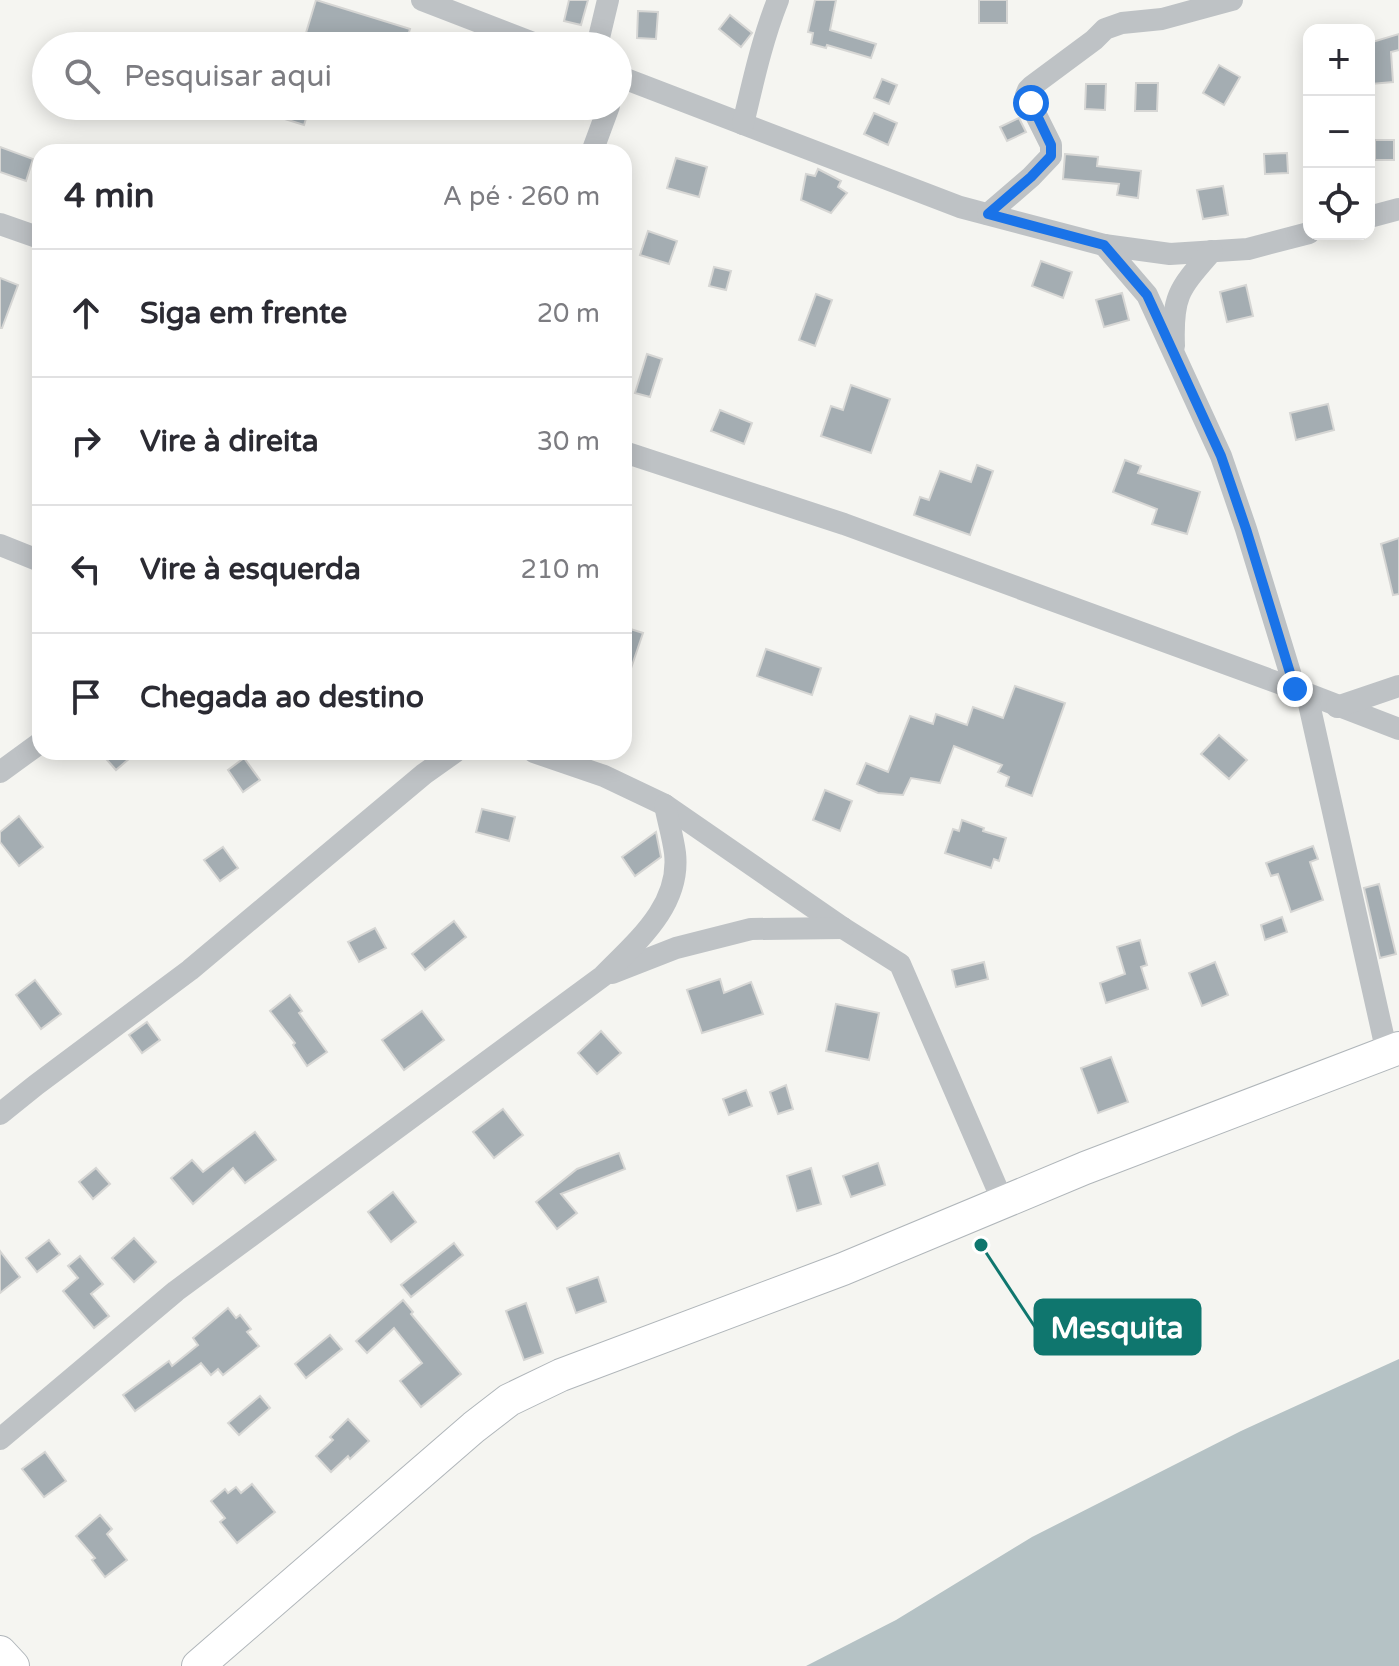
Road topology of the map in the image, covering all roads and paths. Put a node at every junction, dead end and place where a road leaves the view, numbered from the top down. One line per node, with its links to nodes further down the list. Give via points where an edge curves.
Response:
1 (422, 0): 5 (street)
2 (608, 0): 6 (street)
3 (778, 0): 9 (street)
4 (1232, 0): 12 (street, via 1105,29 1032,86 1026,95 1051,145 1051,156)
5 (505, 32)
6 (600, 32)
7 (632, 83): 9 (street)
8 (604, 120): 10 (street)
9 (743, 124): 12 (street)
10 (595, 144)
11 (1399, 209): 13 (street)
12 (988, 214): 17 (street)
13 (1375, 215)
14 (0, 224): 15 (street)
15 (32, 235)
16 (1303, 235): 18 (street, via 1248,249)
17 (1104, 245): 18 (street, via 1170,254); 19 (street, via 1147,295)
18 (1212, 251): 19 (street, via 1177,296)
19 (1174, 353): 24 (street, via 1221,456)
20 (632, 455): 24 (street, via 844,524)
21 (0, 545): 22 (street)
22 (32, 558)
23 (1399, 686): 25 (street)
24 (1301, 692): 25 (street); 34 (street)
25 (1337, 707): 26 (street)
26 (1399, 729)
27 (32, 749): 30 (street)
28 (557, 760): 31 (street)
29 (423, 763): 35 (street, via 190,970)
30 (0, 772)
31 (665, 805): 32 (street); 33 (street, via 675,854 673,888 654,924)
32 (843, 928): 33 (street, via 751,929 676,948); 36 (street, via 900,964)
33 (603, 976): 37 (street, via 176,1291)
34 (1393, 1050): 36 (street)
35 (0, 1114)
36 (1003, 1202): 40 (street, via 509,1400)
37 (0, 1439)
38 (0, 1652): 39 (street)
39 (13, 1666)
40 (198, 1666)

